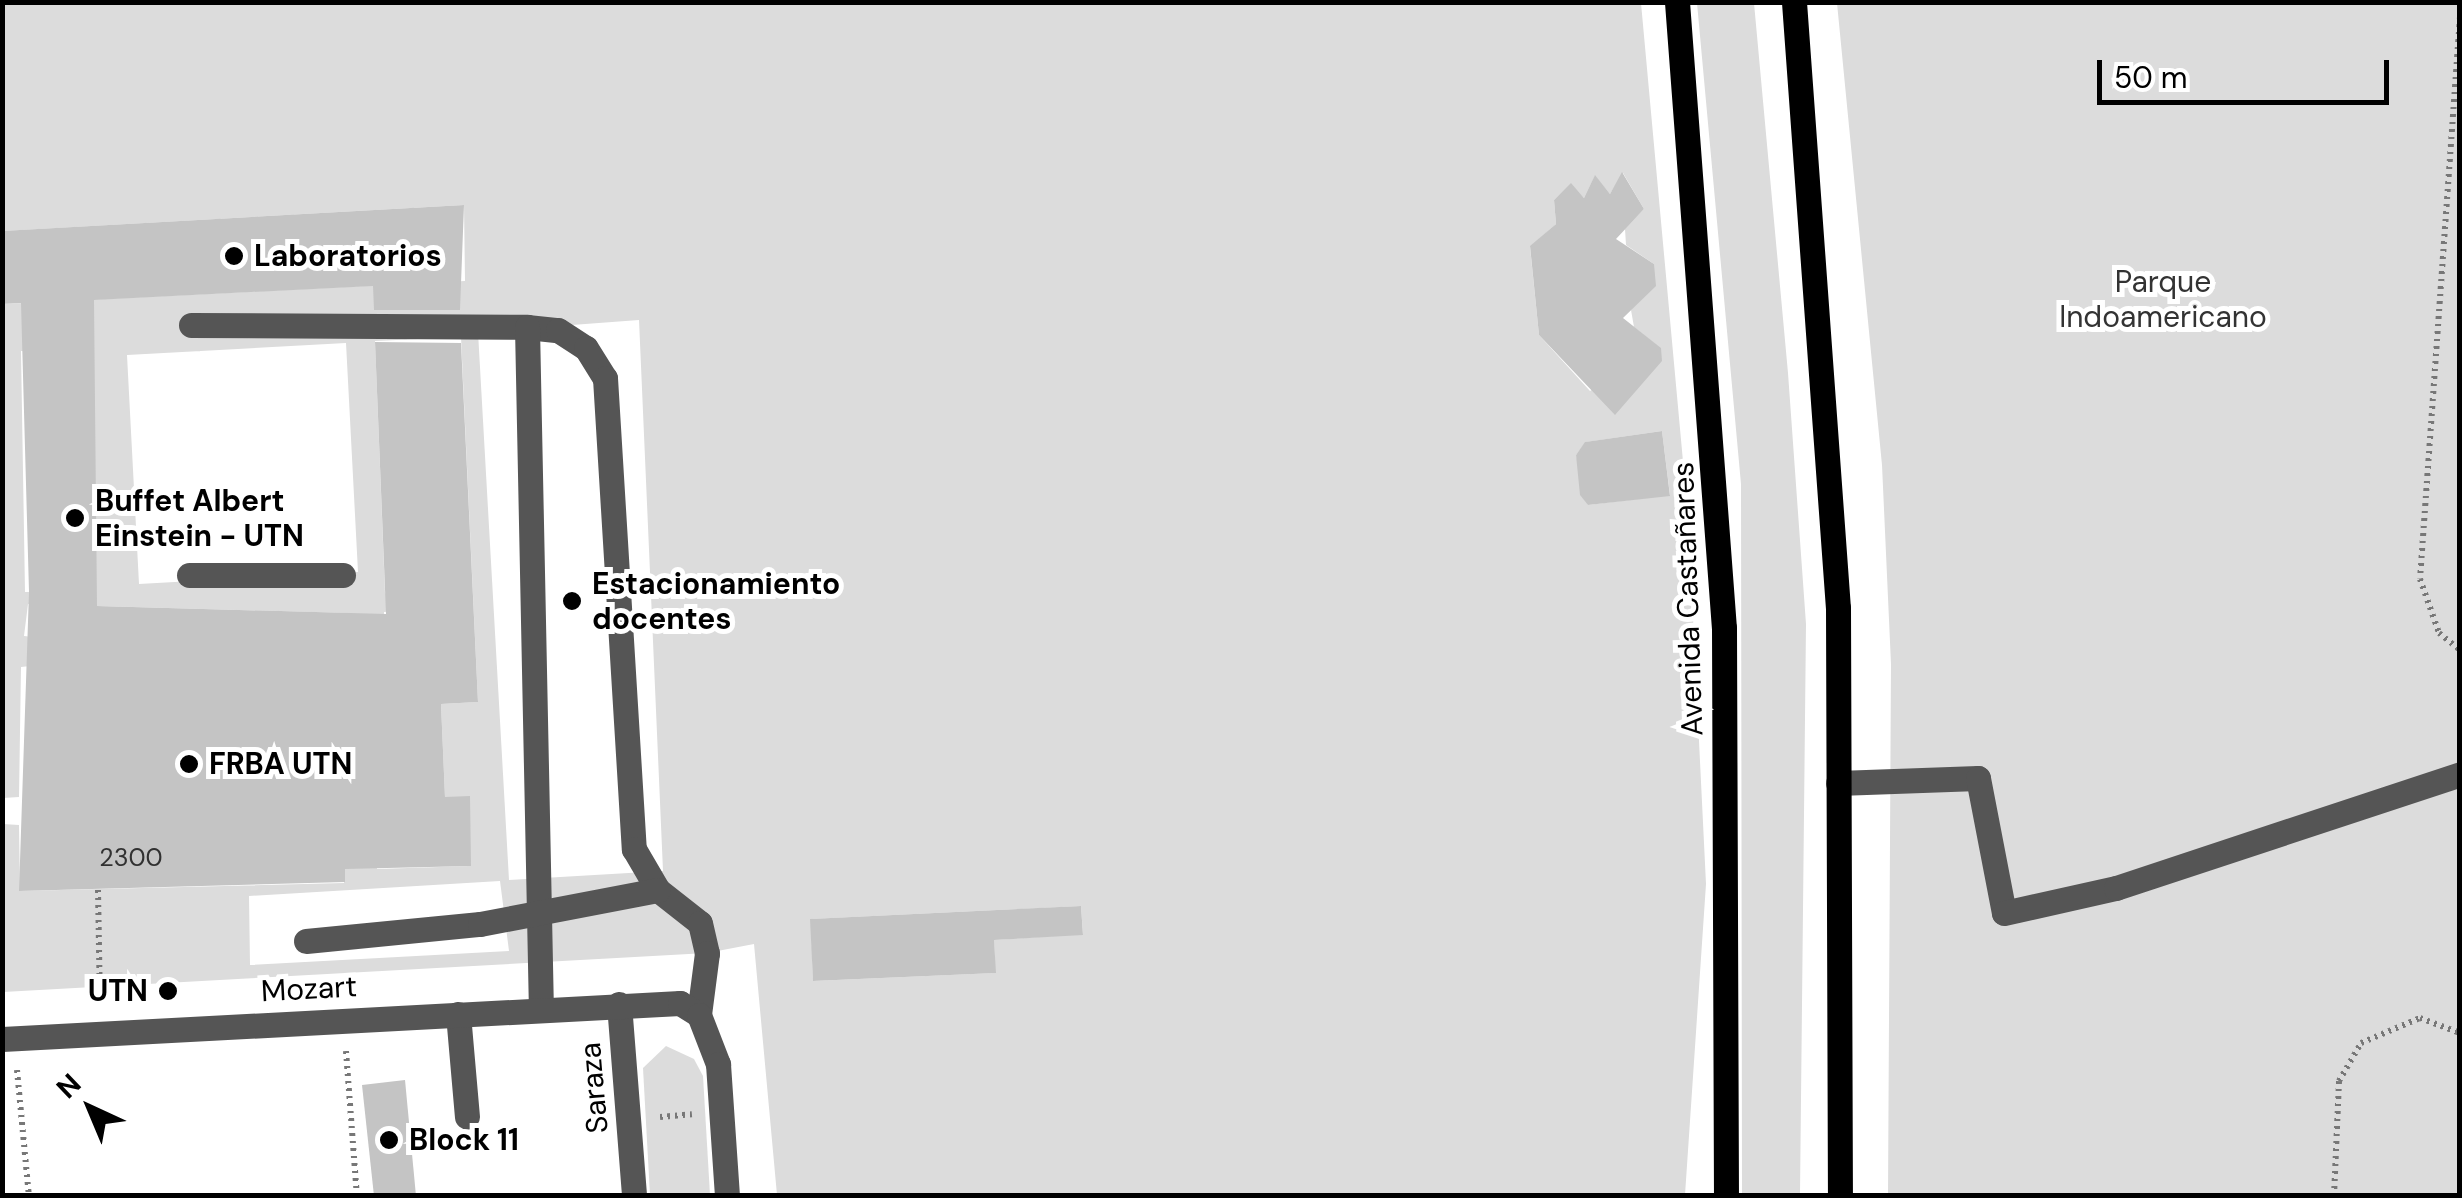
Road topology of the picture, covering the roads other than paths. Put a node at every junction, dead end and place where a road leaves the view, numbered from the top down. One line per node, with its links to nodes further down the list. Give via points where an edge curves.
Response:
1 (1677, 2): 20 (main road, Avenida Castañares, via 1723,608)
2 (1794, 2): 8 (main road, via 1838,608)
3 (191, 325): 4 (street)
4 (527, 326): 9 (street, via 558,330 586,348 605,378 634,848); 10 (street)
5 (189, 574): 6 (street)
6 (343, 575)
7 (2460, 774): 8 (street, via 2116,888 2004,912 1978,778)
8 (1838, 783): 21 (main road)
9 (658, 890): 10 (street); 15 (street, via 700,923 707,953)
10 (536, 913): 11 (street); 13 (street)
11 (306, 941)
12 (619, 1004): 13 (street, Mozart); 15 (street, Saraza, via 680,1003); 18 (street, Saraza)
13 (541, 1010): 14 (street, Mozart)
14 (458, 1014): 16 (street, Mozart); 17 (street)
15 (699, 1015): 19 (street, via 718,1064)
16 (8, 1039)
17 (467, 1117)
18 (634, 1196)
19 (728, 1196)
20 (1726, 1196)
21 (1840, 1196)

